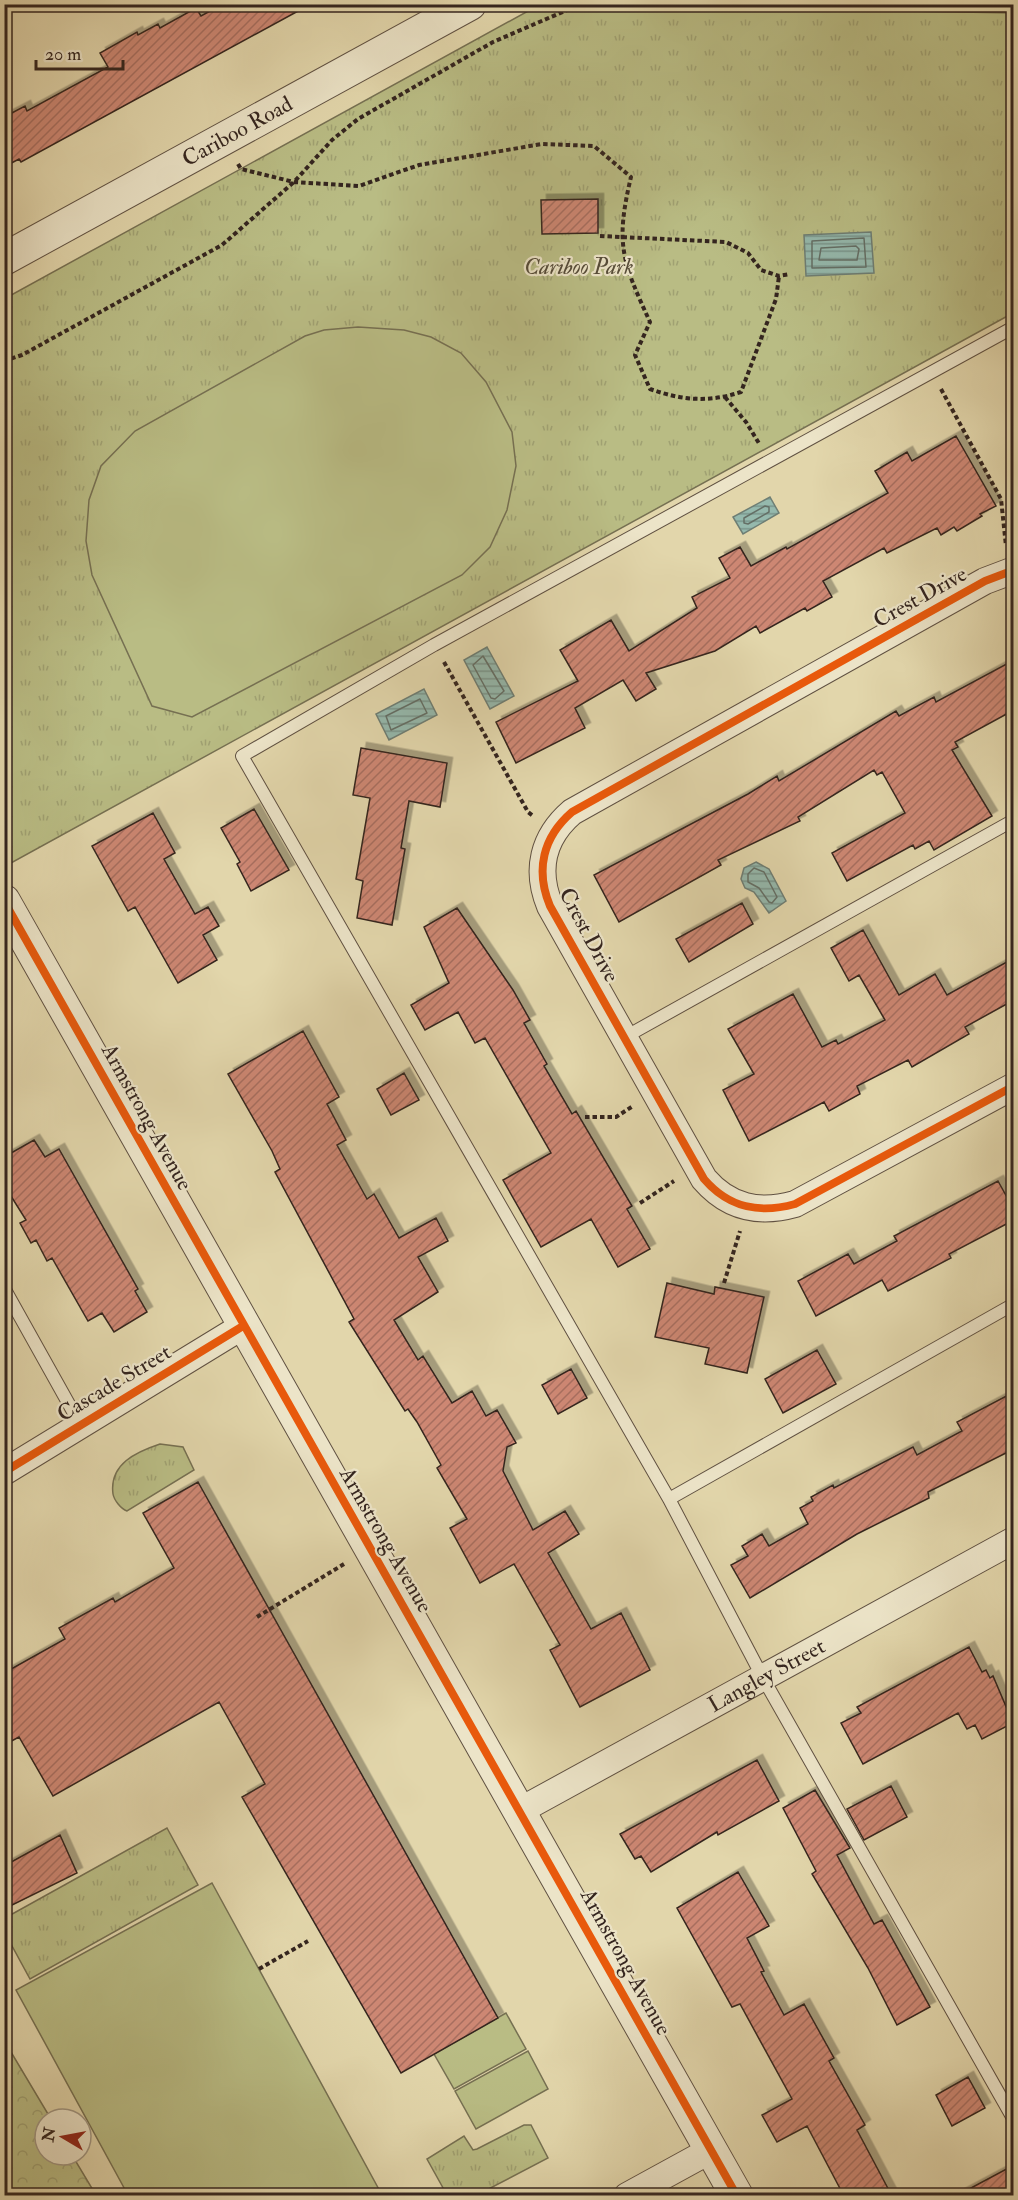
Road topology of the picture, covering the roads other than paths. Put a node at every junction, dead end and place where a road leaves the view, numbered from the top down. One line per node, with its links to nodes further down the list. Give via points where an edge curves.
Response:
1 (12, 4): 3 (lane)
2 (470, 4): 4 (street, Cariboo Road)
3 (4, 9)
4 (4, 259)
5 (1014, 327): 16 (lane, via 434,645 242,756)
6 (1011, 570): 9 (street, Crest Drive, via 572,812 552,832 543,855 546,896)
7 (1014, 820): 9 (lane)
8 (4, 901): 13 (street, Armstrong Avenue)
9 (626, 1037): 10 (street, Crest Drive, via 704,1179 719,1194 747,1207 771,1209 808,1199)
10 (1013, 1087)
11 (4, 1288): 14 (lane)
12 (1014, 1304): 16 (lane)
13 (243, 1326): 14 (street, Cascade Street); 19 (street, Armstrong Avenue)
14 (80, 1424): 15 (street, Cascade Street)
15 (4, 1472)
16 (669, 1499): 18 (lane)
17 (1011, 1548): 18 (street, Langley Street)
18 (763, 1678): 19 (street, Langley Street); 20 (lane)
19 (521, 1810): 21 (street, Armstrong Avenue)
20 (1014, 2120)
21 (711, 2150): 22 (street); 23 (street, Armstrong Avenue)
22 (627, 2196)
23 (737, 2196)

